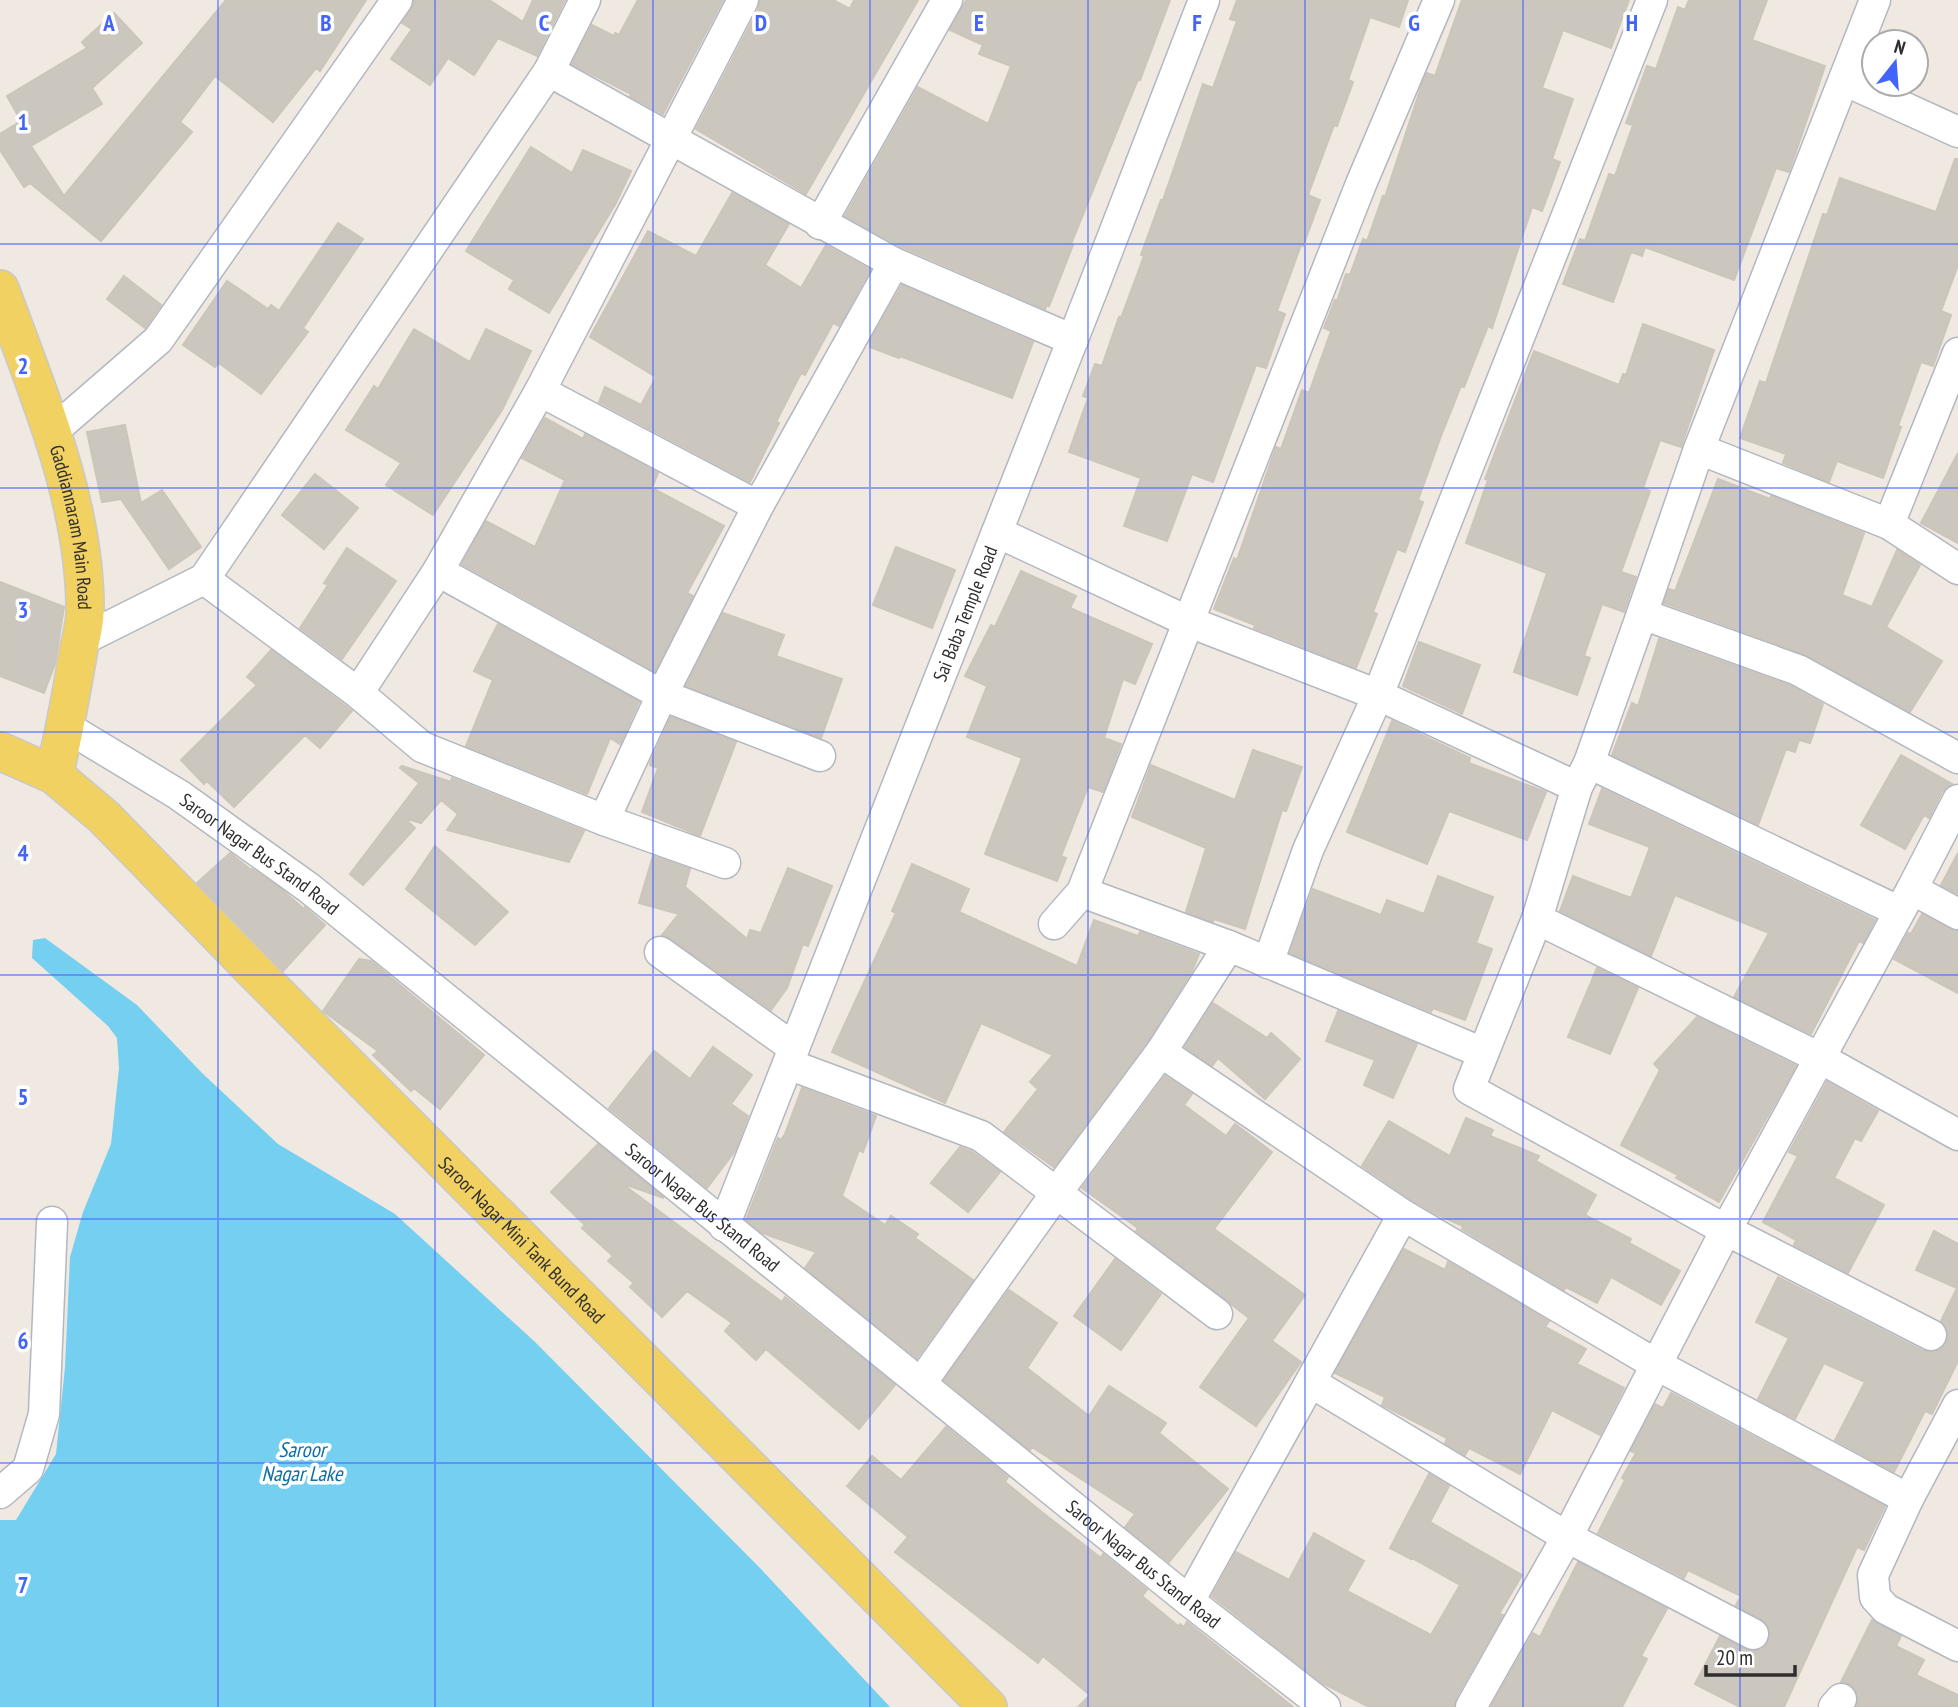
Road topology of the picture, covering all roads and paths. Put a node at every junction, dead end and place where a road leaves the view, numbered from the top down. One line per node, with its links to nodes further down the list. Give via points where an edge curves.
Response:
1 (397, 0): 19 (street, via 158,340)
2 (585, 0): 9 (street)
3 (743, 0): 12 (street)
4 (947, 0): 13 (street)
5 (1204, 0): 16 (street, Sai Baba Temple Road)
6 (1439, 0): 28 (street)
7 (1653, 0): 32 (street)
8 (1875, 0): 10 (street)
9 (549, 72): 12 (street); 26 (street)
10 (1844, 80): 11 (street); 20 (street)
11 (1958, 132)
12 (671, 139): 13 (street); 18 (street)
13 (820, 224): 14 (street)
14 (894, 263): 16 (street); 21 (street)
15 (0, 289): 19 (main road, Gaddiannaram Main Road)
16 (1073, 340): 23 (street, Sai Baba Temple Road)
17 (1958, 353): 22 (street)
18 (540, 391): 21 (street); 25 (street)
19 (52, 432): 29 (main road, Gaddiannaram Main Road, via 67,482 84,575)
20 (1699, 449): 22 (street); 27 (street)
21 (758, 506): 31 (street)
22 (1889, 524): 24 (street)
23 (997, 532): 28 (street); 52 (street, Sai Baba Temple Road)
24 (1958, 569)
25 (438, 571): 30 (street); 31 (street)
26 (204, 579): 29 (street); 30 (street)
27 (1642, 614): 36 (street, via 1798,670); 38 (street)
28 (1186, 621): 32 (street); 42 (street)
29 (80, 641): 33 (main road, Gaddiannaram Main Road)
30 (358, 693): 40 (street, via 422,747)
31 (662, 695): 35 (street); 40 (street)
32 (1378, 695): 38 (street); 49 (street, via 1308,850)
33 (65, 726): 37 (main road, Gaddiannaram Main Road); 58 (street, Saroor Nagar Bus Stand Road, via 178,795 309,888)
34 (0, 751): 37 (main road, Saroor Nagar Mini Tank Bund Road)
35 (820, 756)
36 (1958, 758)
37 (54, 775): 72 (main road, Saroor Nagar Mini Tank Bund Road, via 104,817)
38 (1583, 775): 43 (street); 45 (street)
39 (1958, 800): 43 (street)
40 (604, 820): 41 (street)
41 (725, 863)
42 (1082, 892): 46 (street); 47 (street)
43 (1905, 900): 44 (street); 53 (street)
44 (1958, 914)
45 (1537, 919): 51 (street); 53 (street)
46 (1054, 924)
47 (1229, 946): 49 (street); 50 (street)
48 (660, 952): 52 (street)
49 (1268, 963): 51 (street)
50 (1161, 1052): 55 (street); 56 (street)
51 (1483, 1053): 59 (street, via 1469,1089)
52 (791, 1056): 55 (street, via 981,1136); 58 (street, Sai Baba Temple Road)
53 (1819, 1058): 54 (street); 59 (street)
54 (1958, 1135)
55 (1057, 1192): 60 (street); 63 (street)
56 (1403, 1215): 62 (street); 64 (street)
57 (52, 1222): 66 (street, via 44,1414 28,1469)
58 (724, 1226): 63 (street, Saroor Nagar Bus Stand Road)
59 (1726, 1230): 61 (street); 62 (street)
60 (1217, 1314)
61 (1931, 1335)
62 (1657, 1365): 67 (street); 68 (street)
63 (921, 1383): 69 (street, Saroor Nagar Bus Stand Road)
64 (1312, 1383): 68 (street); 69 (street)
65 (1958, 1405): 67 (street)
66 (0, 1493)
67 (1909, 1499): 71 (street, via 1873,1575 1875,1597 1886,1609)
68 (1567, 1537): 70 (street); 74 (street)
69 (1189, 1601): 73 (street, Saroor Nagar Bus Stand Road)
70 (1753, 1634)
71 (1958, 1646)
72 (988, 1707)
73 (1325, 1707)
74 (1471, 1707)

